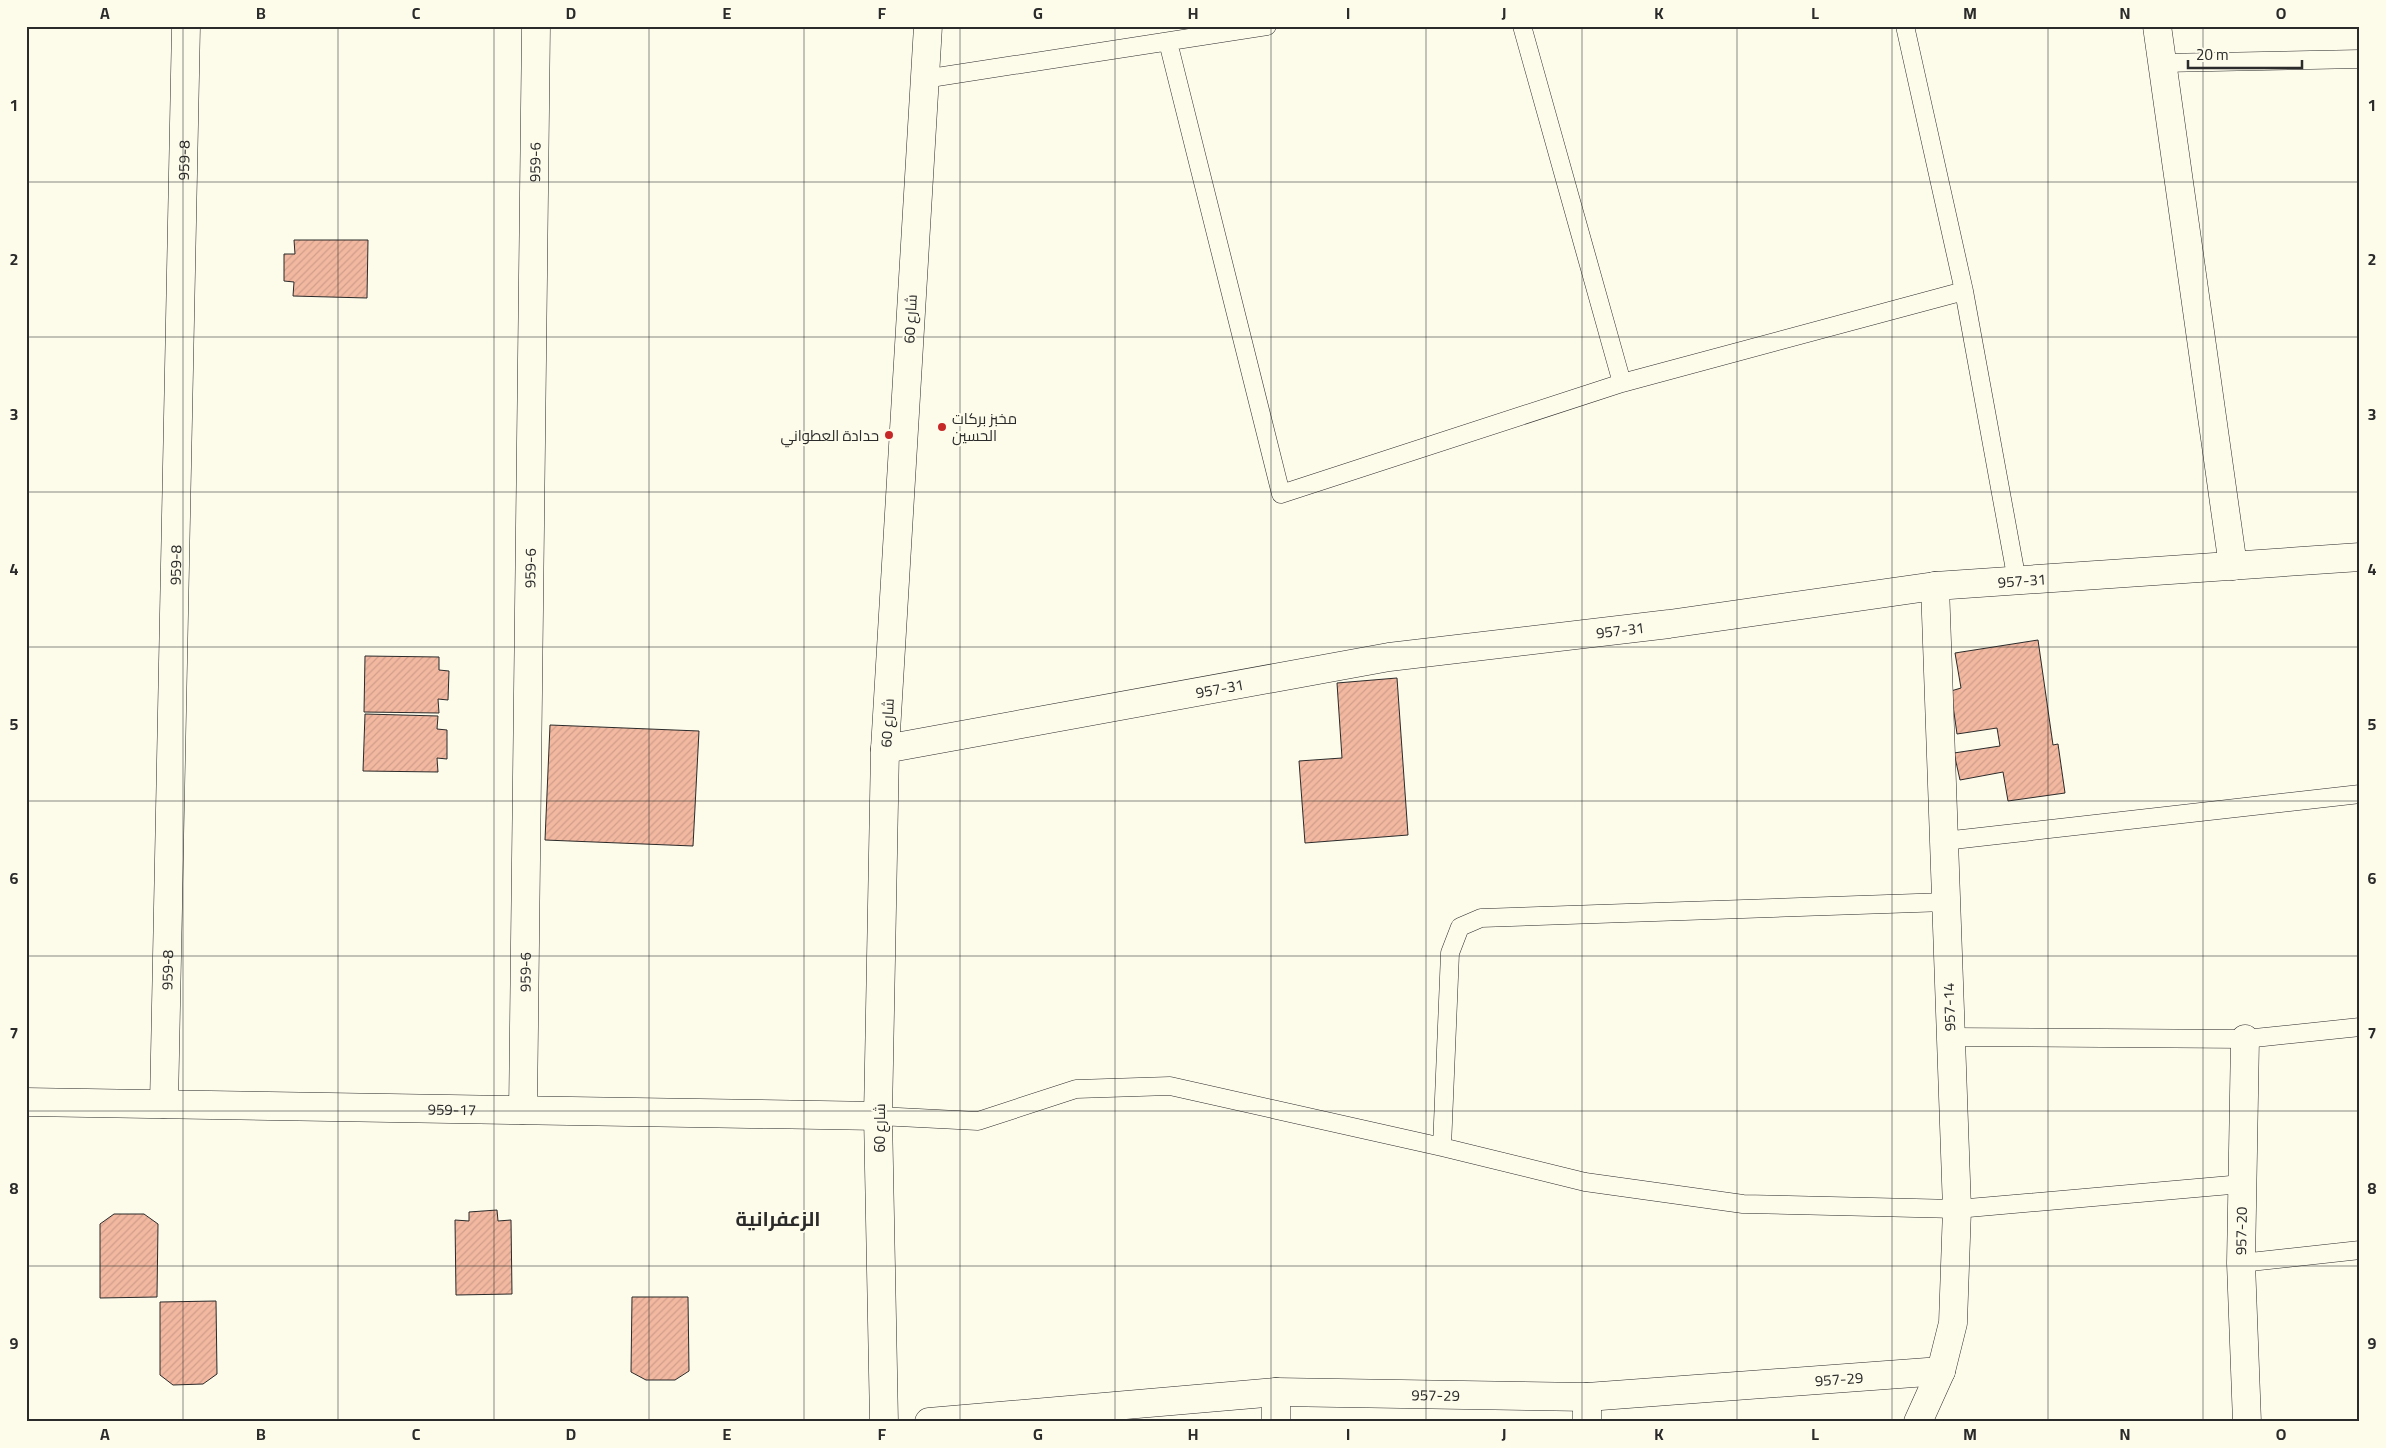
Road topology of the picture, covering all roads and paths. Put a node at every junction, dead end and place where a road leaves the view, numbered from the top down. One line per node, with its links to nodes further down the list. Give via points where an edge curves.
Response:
1 (186, 26): 26 (street, 959-8)
2 (536, 26): 27 (street, 959-6)
3 (928, 26): 11 (street, شارع 60)
4 (1267, 26): 8 (lane)
5 (1522, 26): 13 (lane)
6 (1904, 26): 12 (lane)
7 (2157, 26): 10 (street)
8 (1168, 42): 11 (lane); 13 (lane, via 1281,494)
9 (2360, 59): 10 (lane)
10 (2162, 63): 15 (street)
11 (924, 79): 18 (street, شارع 60)
12 (1964, 291): 13 (lane); 16 (lane)
13 (1622, 383)
14 (2360, 557): 15 (street, 957-31)
15 (2233, 566): 16 (street, 957-31)
16 (2017, 580): 17 (street, 957-31)
17 (1935, 586): 18 (street, 957-31, via 1669,624 1389,657); 20 (street, 957-14)
18 (885, 749): 28 (street, شارع 60)
19 (2360, 794): 20 (lane)
20 (1944, 841): 21 (street, 957-14)
21 (1946, 902): 23 (street, 957-14); 29 (lane, via 1481,918 1460,927 1450,953)
22 (2360, 1027): 24 (lane)
23 (1950, 1037): 24 (lane); 31 (street, 957-14)
24 (2245, 1039): 30 (street, 957-20)
25 (26, 1102): 26 (street, 959-17)
26 (164, 1104): 27 (street, 959-17)
27 (523, 1110): 28 (street, 959-17)
28 (878, 1116): 29 (lane, via 978,1121 1076,1089 1170,1086); 37 (street, شارع 60)
29 (1442, 1147): 31 (lane, via 1585,1182 1743,1204)
30 (2242, 1184): 31 (lane); 33 (street, 957-20)
31 (1957, 1209): 34 (street, 957-14, via 1953,1323)
32 (2360, 1250): 33 (lane)
33 (2241, 1264): 41 (street, 957-20)
34 (1941, 1371): 36 (street, 957-29); 40 (street, 957-14)
35 (1276, 1392): 36 (street, 957-29); 38 (street, 957-29); 39 (street)
36 (1587, 1409)
37 (884, 1422)
38 (929, 1422)
39 (1276, 1422)
40 (1918, 1422)
41 (2247, 1422)

